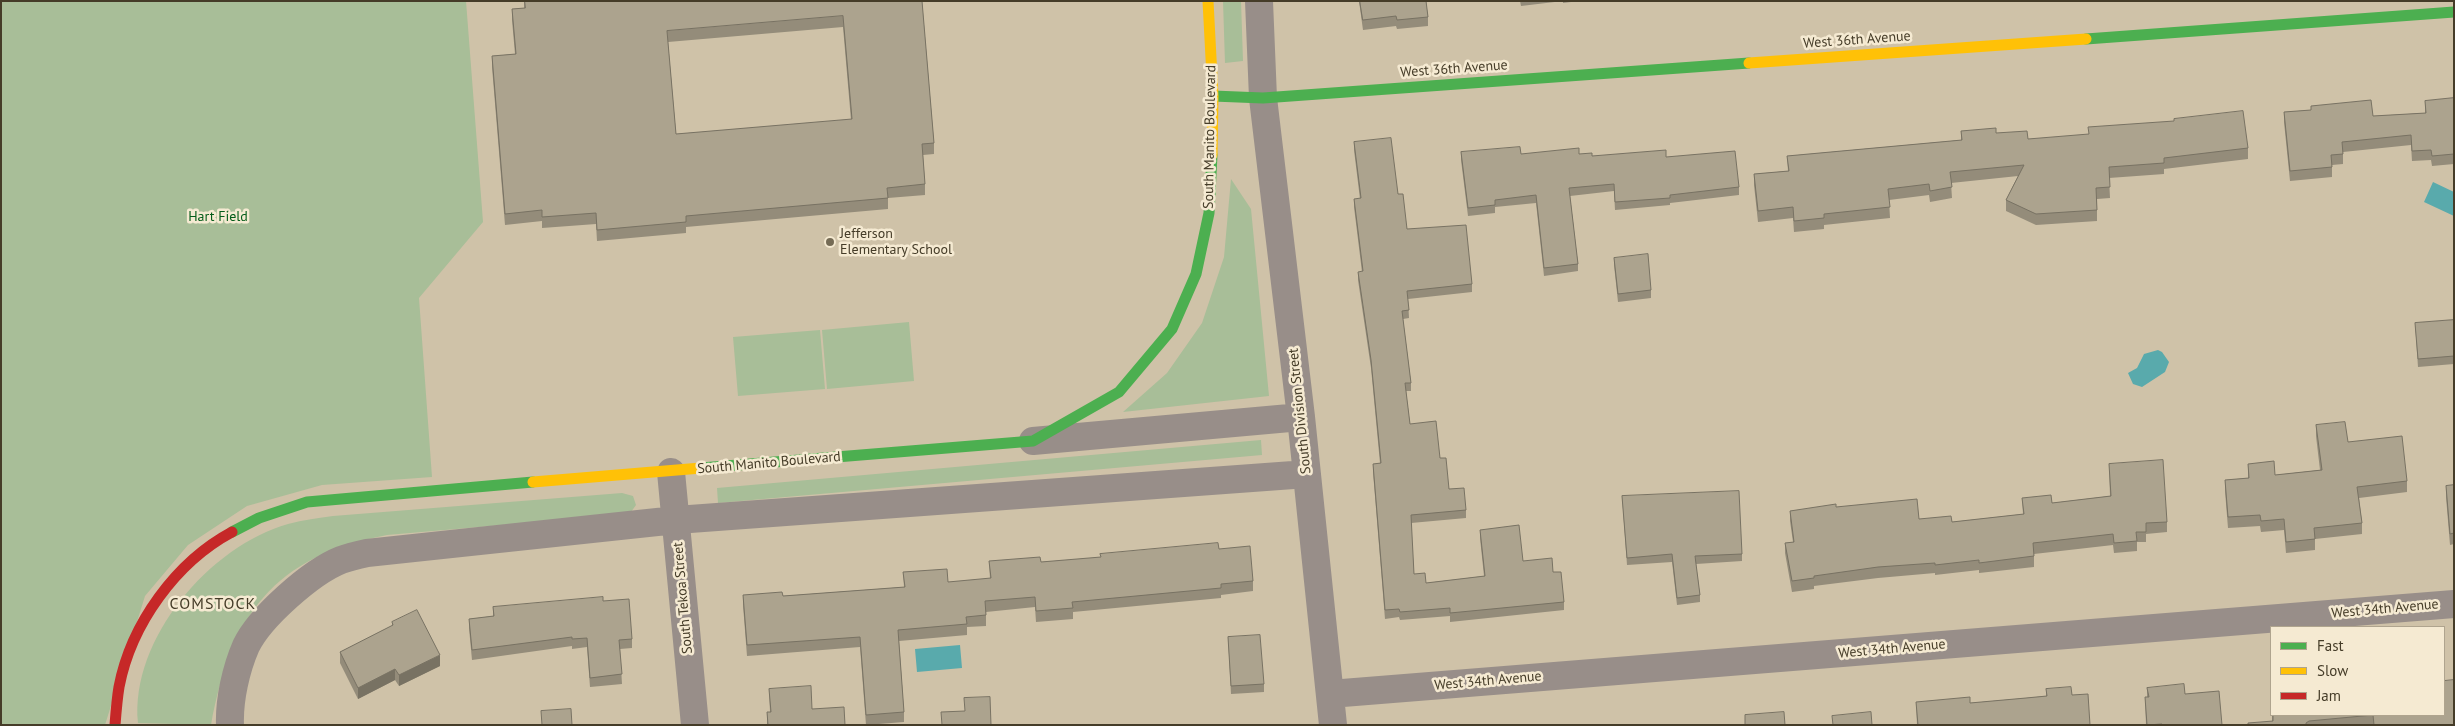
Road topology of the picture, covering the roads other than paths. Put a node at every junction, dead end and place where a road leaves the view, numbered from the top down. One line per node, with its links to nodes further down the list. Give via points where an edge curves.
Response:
1 (1208, 1): 4 (street, South Manito Boulevard)
2 (1259, 1): 5 (street)
3 (2454, 12): 5 (street, West 36th Avenue)
4 (1213, 96): 5 (street, West 36th Avenue); 7 (street, South Manito Boulevard, via 1209,213 1196,274 1172,329 1120,392)
5 (1263, 98): 6 (street, South Division Street)
6 (1301, 417): 7 (street); 9 (street, South Division Street)
7 (1033, 441): 8 (street, South Manito Boulevard)
8 (671, 472): 10 (street, South Tekoa Street); 13 (street, South Manito Boulevard, via 344,498 296,504 249,522 218,539 186,563 139,628 124,663)
9 (1307, 474): 10 (street); 12 (street, South Division Street)
10 (676, 520): 14 (street, via 367,552 340,560 298,586 271,613 247,645 235,682); 15 (street, South Tekoa Street)
11 (2454, 604): 12 (street, West 34th Avenue)
12 (1330, 694): 16 (street, South Division Street)
13 (115, 725)
14 (230, 725)
15 (695, 725)
16 (1333, 725)

